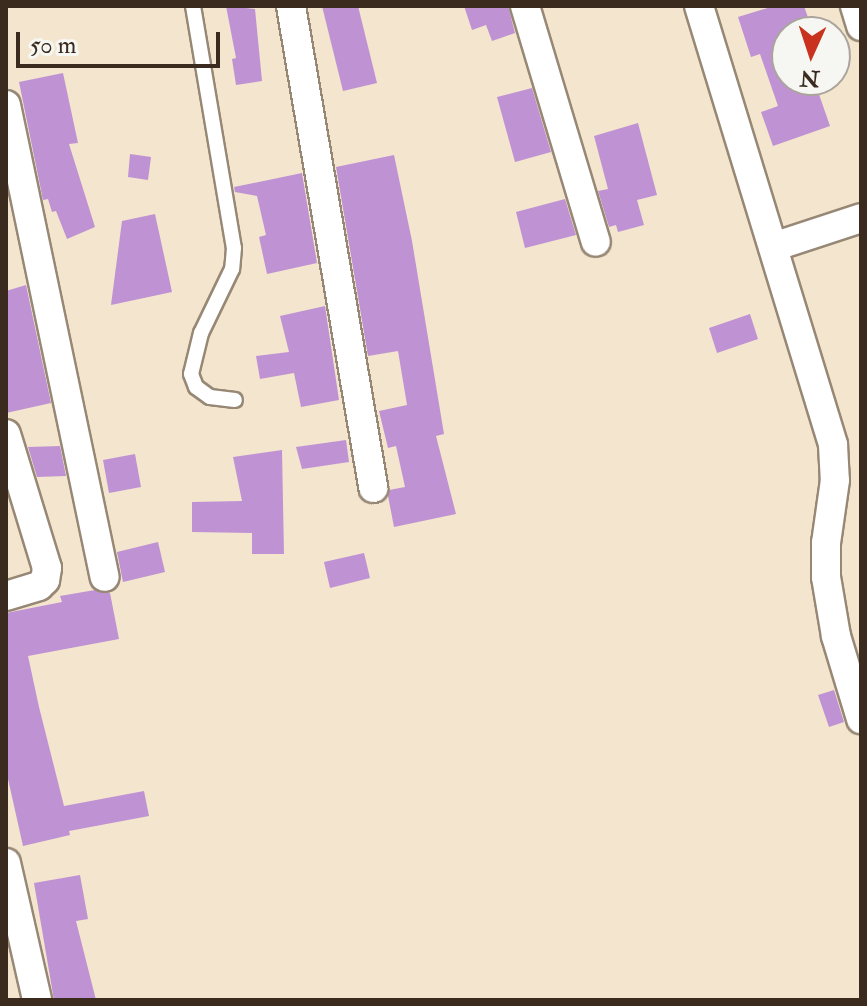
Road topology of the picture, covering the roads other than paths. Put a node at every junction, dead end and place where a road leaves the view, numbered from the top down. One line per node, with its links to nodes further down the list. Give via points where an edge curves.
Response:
1 (193, 6): 11 (lane, via 234,248 232,269 197,344 191,374 196,387 210,397)
2 (291, 6): 13 (street)
3 (525, 6): 9 (street)
4 (699, 6): 10 (street)
5 (855, 6): 6 (street)
6 (861, 26)
7 (6, 105): 14 (street)
8 (861, 218): 10 (street)
9 (596, 242)
10 (773, 247): 16 (street, via 833,445 826,577 836,636)
11 (235, 400)
12 (6, 434): 15 (street, via 47,568 39,586)
13 (373, 488)
14 (105, 577)
15 (6, 596)
16 (861, 719)
17 (6, 863): 18 (street)
18 (37, 1000)

